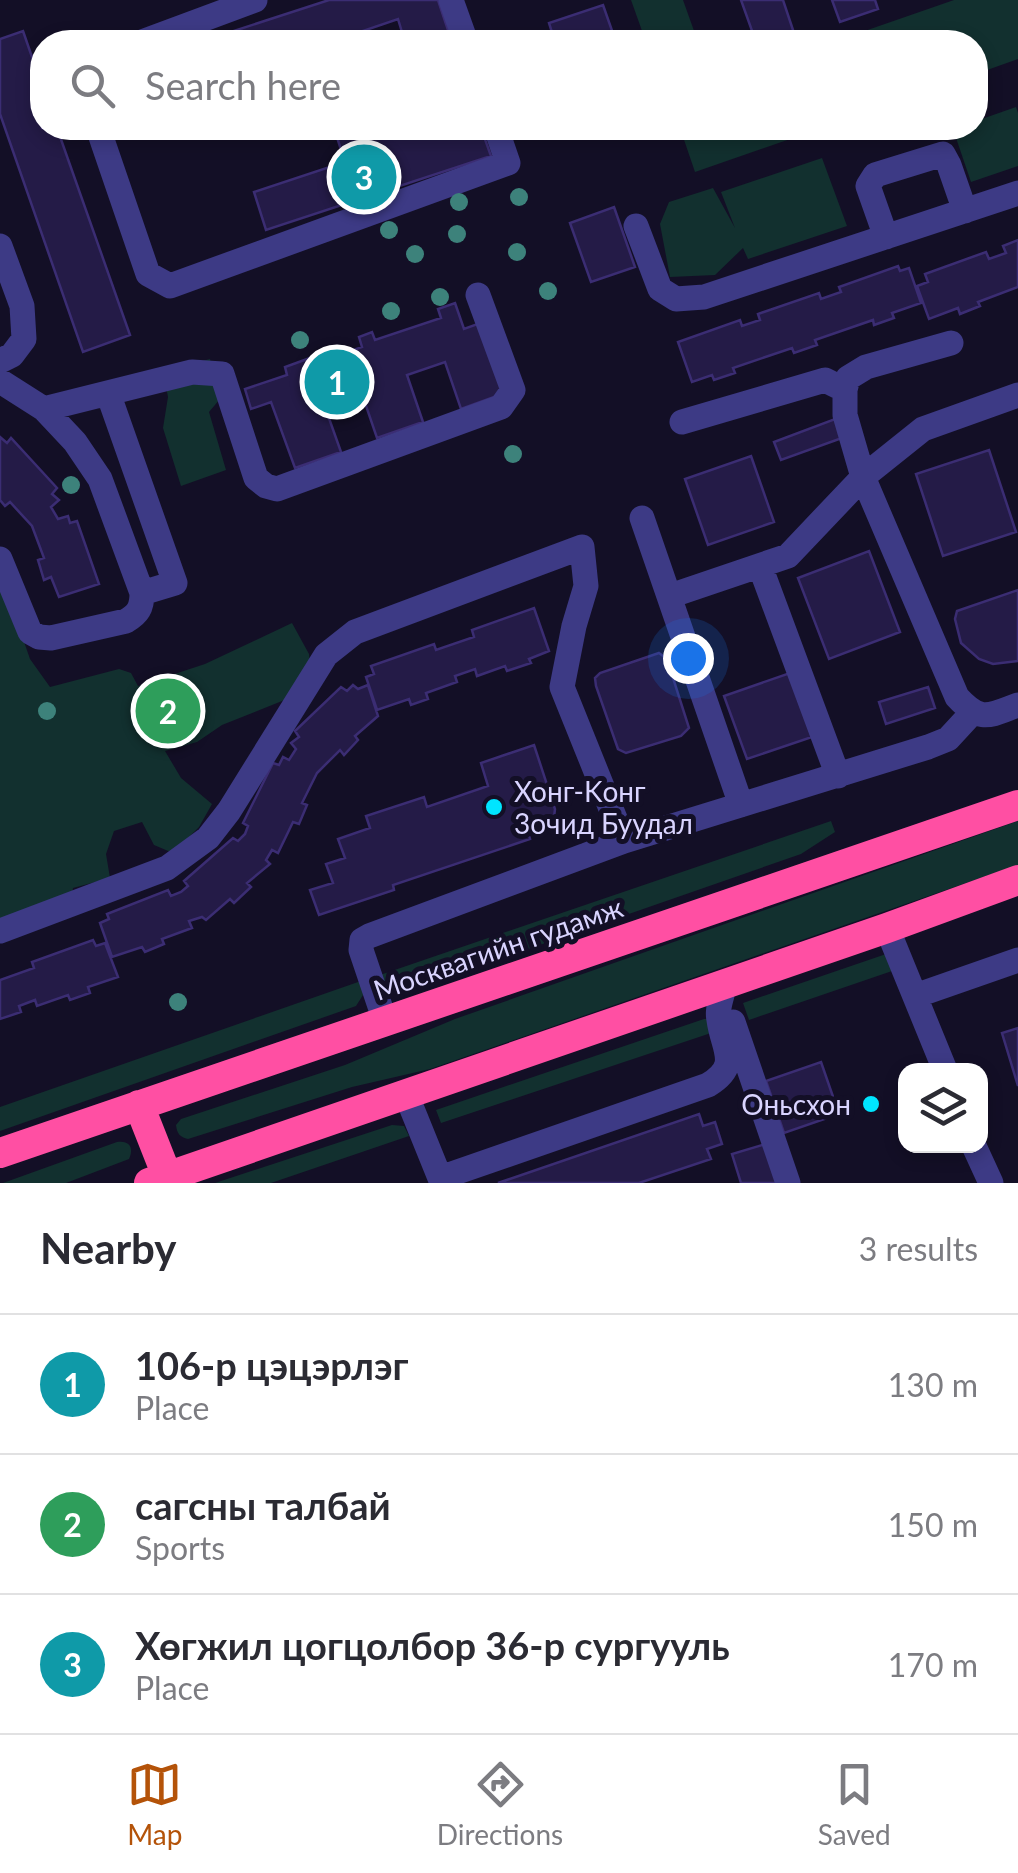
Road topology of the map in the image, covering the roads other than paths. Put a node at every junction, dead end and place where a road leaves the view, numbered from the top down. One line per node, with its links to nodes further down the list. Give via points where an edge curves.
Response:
1 (255, 0): 3 (street)
2 (452, 0): 4 (street)
3 (174, 30)
4 (462, 30)
5 (102, 140): 6 (street, via 148,274 170,286 508,163)
6 (500, 140)
7 (1018, 193): 8 (street)
8 (965, 211): 10 (street); 10 (street, via 943,154 875,174 868,186)
9 (636, 226): 10 (street, via 660,289 676,299 704,297)
10 (886, 237)
11 (0, 246): 14 (street, via 22,306 24,339)
12 (478, 295): 17 (street, via 513,390 501,407 277,489 256,478 222,374 192,372)
13 (951, 343): 16 (street, via 866,367 848,378)
14 (0, 361)
15 (0, 381): 19 (street)
16 (844, 390): 20 (street, via 825,380); 21 (street)
17 (108, 393): 19 (street); 25 (street, via 175,583)
18 (1018, 396): 21 (street, via 923,428)
19 (44, 410): 25 (street, via 100,479)
20 (682, 422)
21 (863, 477): 24 (street, via 788,556); 28 (street, via 957,697)
22 (642, 518): 26 (street)
23 (0, 559): 25 (street, via 30,632 39,637 126,621 137,614)
24 (760, 566): 26 (street); 29 (street)
25 (142, 594)
26 (670, 596): 30 (street)
27 (1018, 705): 28 (street)
28 (972, 714): 29 (street, via 948,739)
29 (838, 776): 30 (street)
30 (741, 805): 32 (street)
31 (1018, 806): 39 (highway, Москвагийн гудамж)
32 (624, 840): 35 (street, via 562,687 586,586 582,547 355,632 326,655 208,838 167,868); 39 (street, via 362,940)
33 (1018, 880): 34 (highway)
34 (887, 928): 37 (highway); 38 (street)
35 (0, 931)
36 (1018, 960): 38 (street)
37 (721, 991): 41 (highway); 46 (street, via 718,1020 727,1067 722,1076); 47 (street)
38 (915, 996): 40 (street)
39 (385, 1021): 42 (highway, Москвагийн гудамж)
40 (941, 1063)
41 (406, 1094): 45 (highway); 46 (street)
42 (139, 1104): 43 (highway, Москвагийн гудамж); 45 (highway)
43 (0, 1153)
44 (977, 1153): 48 (street)
45 (158, 1180)
46 (441, 1180)
47 (788, 1183)
48 (991, 1183)

